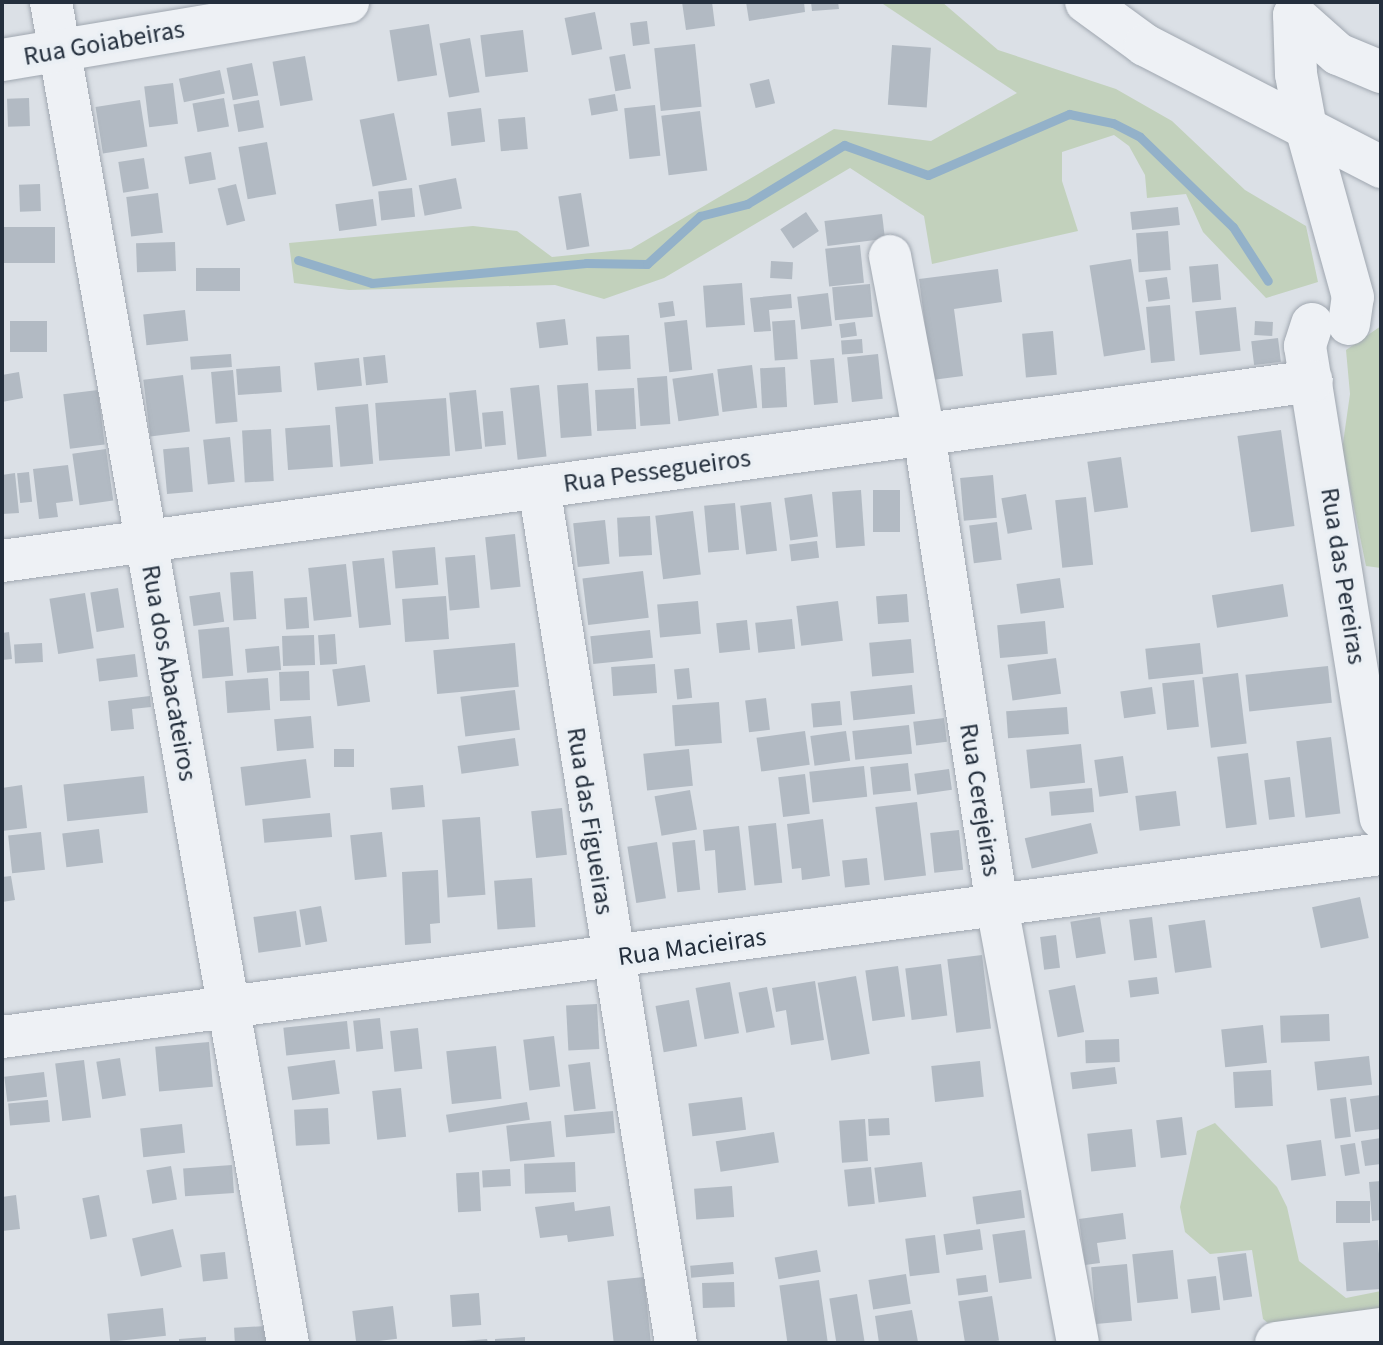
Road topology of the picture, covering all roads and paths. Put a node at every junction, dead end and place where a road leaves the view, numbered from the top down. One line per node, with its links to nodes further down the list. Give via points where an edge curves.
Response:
1 (51, 2): 5 (street, Rua dos Abacateiros)
2 (348, 2): 5 (street, Rua Goiabeiras)
3 (1086, 2): 8 (street, via 1145,45)
4 (1294, 9): 7 (street, via 1338,54); 8 (street, via 1296,74)
5 (60, 51): 6 (street, Rua Goiabeiras); 14 (street, Rua dos Abacateiros)
6 (2, 60)
7 (1381, 72)
8 (1306, 128): 9 (street); 11 (street, via 1353,297 1331,324)
9 (1381, 167)
10 (890, 256): 12 (street, Rua Cerejeiras)
11 (1312, 381): 12 (street, Rua Pessegueiros); 16 (street, Rua das Pereiras)
12 (924, 434): 13 (street, Rua Pessegueiros); 18 (street, Rua Cerejeiras)
13 (539, 487): 14 (street, Rua Pessegueiros); 19 (street, Rua das Figueiras)
14 (146, 541): 15 (street, Rua Pessegueiros); 20 (street, Rua dos Abacateiros)
15 (2, 561)
16 (1381, 818)
17 (1381, 854): 18 (street, Rua Macieiras)
18 (997, 906): 19 (street, Rua Macieiras); 25 (street, Rua Cerejeiras)
19 (613, 958): 20 (street, Rua Macieiras); 24 (street, Rua das Figueiras)
20 (228, 1008): 21 (street, Rua Macieiras); 23 (street, Rua dos Abacateiros)
21 (2, 1037)
22 (1381, 1329): 26 (street)
23 (288, 1343)
24 (676, 1343)
25 (1078, 1343)
26 (1276, 1343)

